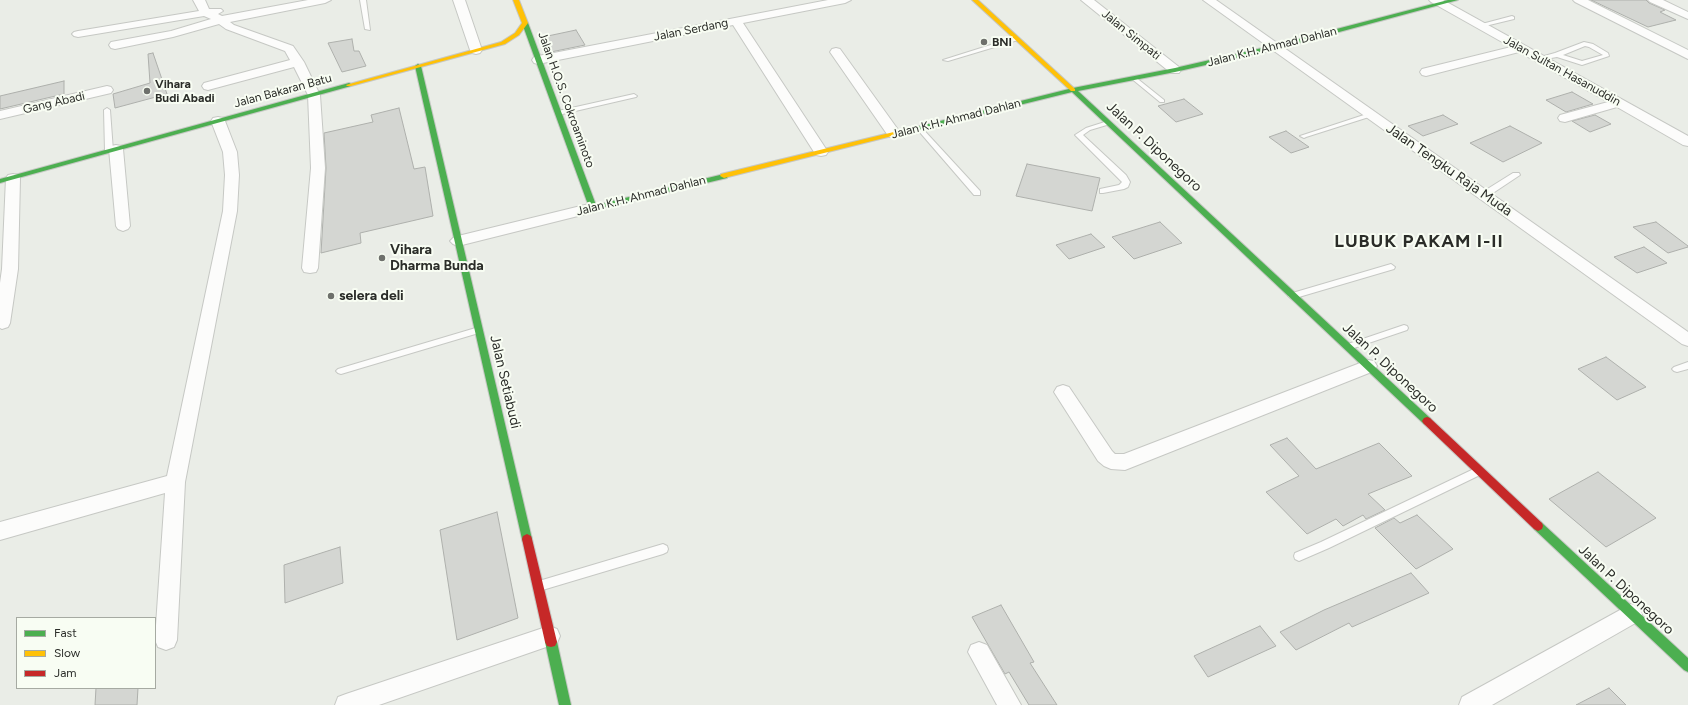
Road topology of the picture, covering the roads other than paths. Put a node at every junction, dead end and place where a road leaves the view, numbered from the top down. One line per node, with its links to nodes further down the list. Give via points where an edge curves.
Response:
1 (199, 0): 15 (street)
2 (280, 0): 15 (street)
3 (325, 0): 18 (street)
4 (363, 0): 22 (lane)
5 (459, 0): 29 (street)
6 (516, 0): 20 (main road, Jalan H.O.S. Cokroaminoto)
7 (845, 0): 19 (street, Jalan Serdang)
8 (975, 0): 24 (main road, Jalan P. Diponegoro)
9 (1087, 0): 38 (street, Jalan Simpati)
10 (1209, 0): 27 (street, Jalan Tengku Raja Muda)
11 (1455, 0): 14 (main road, Jalan K.H. Ahmad Dahlan)
12 (1579, 0): 33 (street)
13 (1654, 0): 16 (street)
14 (1438, 2): 21 (street, Jalan Sultan Hasanuddin); 27 (main road, Jalan K.H. Ahmad Dahlan)
15 (206, 13): 18 (street); 23 (street)
16 (1688, 16)
17 (1512, 18): 21 (lane)
18 (221, 20): 26 (street, via 173,34); 36 (street, via 230,27 289,49)
19 (736, 21): 31 (street, Jalan Serdang); 60 (street)
20 (525, 23): 25 (main road, Jalan Bakaran Batu, via 517,34); 31 (main road, Jalan H.O.S. Cokroaminoto)
21 (1480, 25): 28 (street, Jalan Sultan Hasanuddin)
22 (368, 29)
23 (78, 34)
24 (1016, 39): 35 (lane); 43 (main road, Jalan P. Diponegoro)
25 (503, 43): 29 (main road, Jalan Bakaran Batu); 31 (main road, Jalan Bakaran Batu, via 530,46)
26 (115, 45)
27 (1276, 47): 38 (main road, Jalan K.H. Ahmad Dahlan); 51 (street, Jalan Tengku Raja Muda)
28 (1522, 48): 34 (street, Jalan Sultan Hasanuddin); 39 (street)
29 (476, 50): 37 (main road, Jalan Bakaran Batu)
30 (836, 52): 56 (street)
31 (536, 55): 49 (main road, Jalan H.O.S. Cokroaminoto)
32 (1557, 55): 32 (lane, via 1582,63 1606,56 1587,44); 34 (lane)
33 (1688, 55)
34 (1540, 58): 47 (street, Jalan Sultan Hasanuddin)
35 (946, 60)
36 (298, 62): 41 (street); 44 (street)
37 (418, 66): 44 (main road, Jalan Bakaran Batu); 69 (main road, Jalan Setiabudi)
38 (1176, 70): 40 (main road, Jalan K.H. Ahmad Dahlan)
39 (1426, 72)
40 (1134, 78): 43 (main road, Jalan K.H. Ahmad Dahlan); 46 (lane)
41 (208, 86)
42 (107, 90): 50 (street, Gang Abadi)
43 (1073, 90): 54 (main road, Jalan P. Diponegoro); 55 (main road, Jalan K.H. Ahmad Dahlan)
44 (314, 95): 53 (main road, Jalan Bakaran Batu); 71 (street, via 318,168)
45 (634, 96): 49 (lane)
46 (1162, 101)
47 (1619, 103): 52 (street); 58 (street, Jalan Sultan Hasanuddin)
48 (107, 110): 59 (lane)
49 (558, 113): 66 (main road, Jalan H.O.S. Cokroaminoto)
50 (0, 115)
51 (1370, 115): 57 (lane); 65 (street, Jalan Tengku Raja Muda)
52 (1565, 118)
53 (218, 121): 59 (main road, Jalan Bakaran Batu); 85 (street, via 230,152 230,211)
54 (1108, 123): 63 (lane, via 1079,134 1126,182 1121,187); 73 (main road, Jalan P. Diponegoro)
55 (919, 128): 56 (main road, Jalan K.H. Ahmad Dahlan); 64 (lane)
56 (894, 134): 60 (main road, Jalan K.H. Ahmad Dahlan)
57 (1304, 136)
58 (1688, 142)
59 (112, 150): 62 (main road, Jalan Bakaran Batu); 68 (street)
60 (821, 152): 66 (main road, Jalan K.H. Ahmad Dahlan)
61 (1516, 175): 65 (lane)
62 (6, 180): 67 (street)
63 (1103, 191)
64 (977, 193)
65 (1484, 195): 77 (street, Jalan Tengku Raja Muda)
66 (593, 208): 69 (street, Jalan K.H. Ahmad Dahlan)
67 (5, 220): 72 (street)
68 (123, 226)
69 (458, 241): 76 (main road, Jalan Setiabudi)
70 (1392, 267): 73 (lane)
71 (310, 268)
72 (5, 270): 74 (street)
73 (1292, 296): 78 (main road, Jalan P. Diponegoro)
74 (2, 323)
75 (1404, 328): 78 (lane)
76 (479, 330): 82 (lane); 89 (main road, Jalan Setiabudi)
77 (1688, 340)
78 (1348, 347): 80 (main road, Jalan P. Diponegoro)
79 (1688, 365): 81 (lane)
80 (1368, 366): 83 (street, via 1125,462 1111,460 1105,456); 84 (main road, Jalan P. Diponegoro)
81 (1676, 369)
82 (341, 371)
83 (1063, 392)
84 (1480, 470): 88 (lane); 90 (main road, Jalan P. Diponegoro)
85 (175, 482): 86 (street); 92 (street)
86 (0, 530)
87 (663, 549): 89 (lane)
88 (1299, 556)
89 (538, 587): 91 (main road, Jalan Setiabudi)
90 (1631, 614): 94 (main road, Jalan P. Diponegoro); 98 (street)
91 (550, 636): 95 (street); 96 (main road, Jalan Setiabudi)
92 (166, 640)
93 (979, 652): 97 (street)
94 (1688, 666)
95 (356, 703)
96 (566, 705)
97 (1010, 705)
98 (1470, 705)

